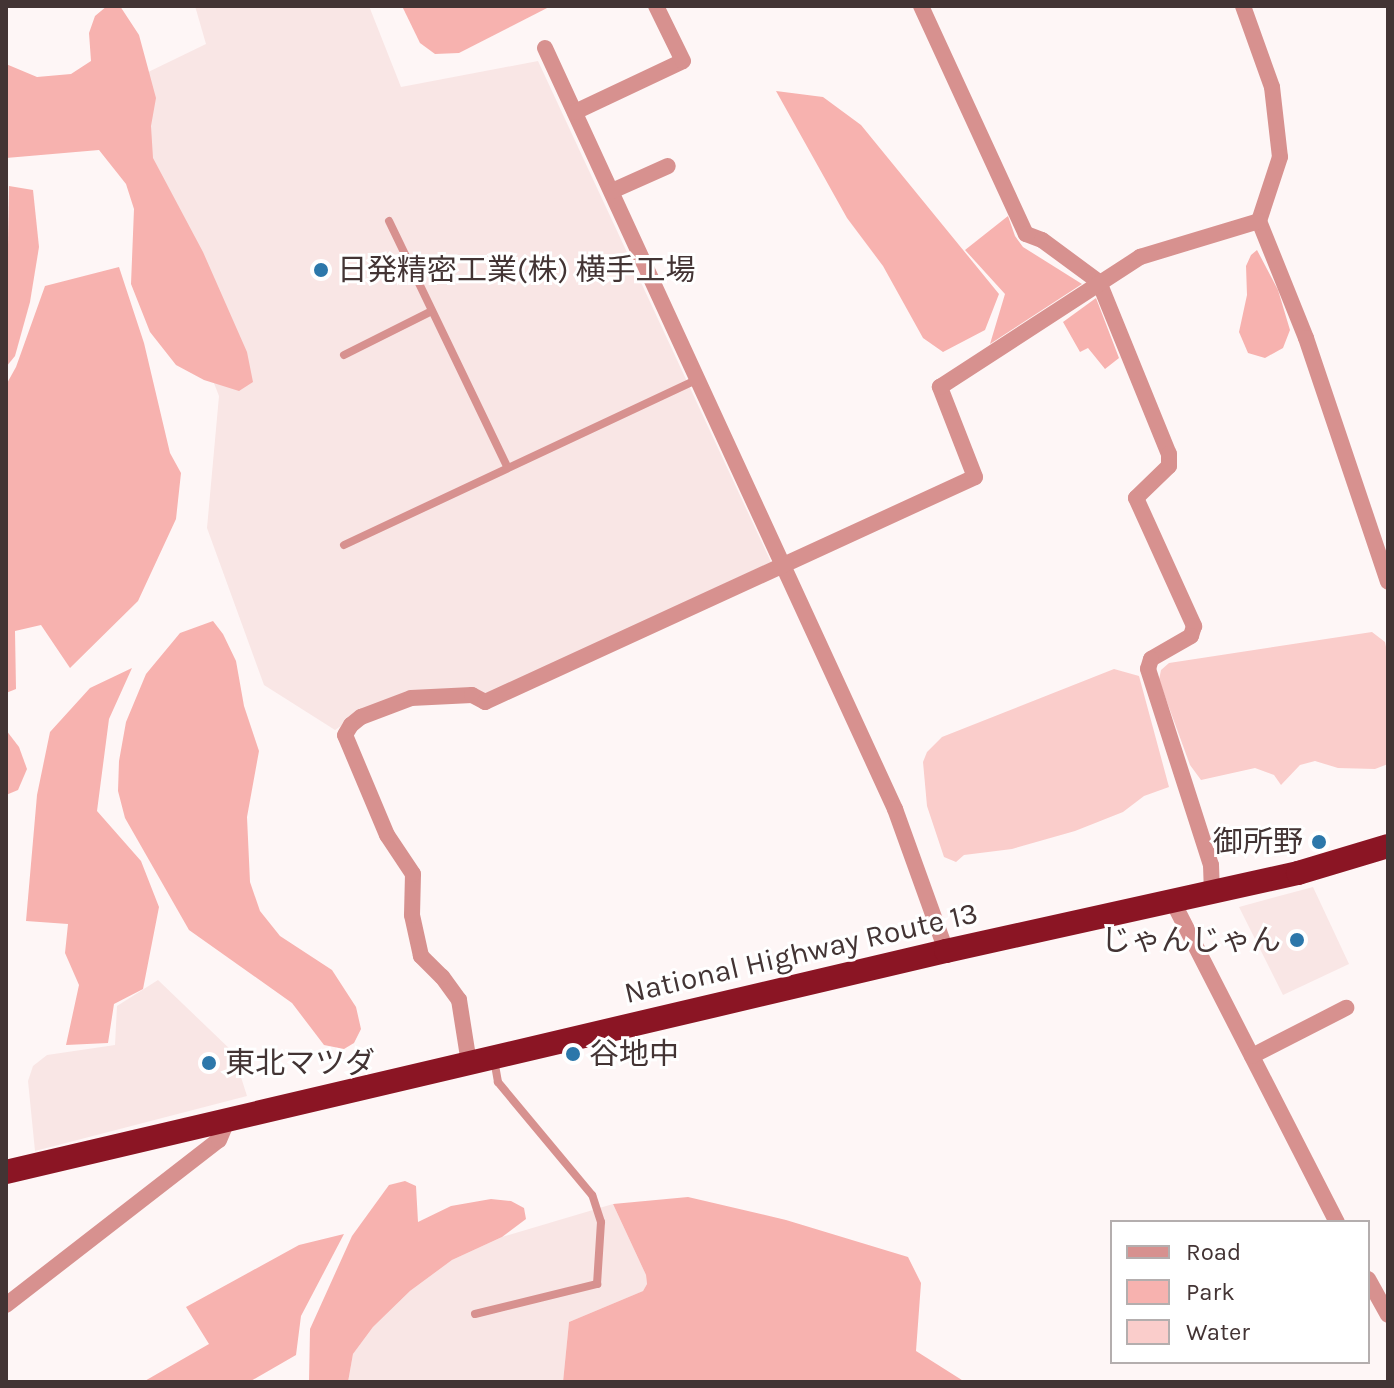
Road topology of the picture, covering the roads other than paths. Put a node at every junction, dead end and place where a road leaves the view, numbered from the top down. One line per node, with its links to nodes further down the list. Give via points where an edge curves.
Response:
1 (656, 6): 5 (street, via 683,61)
2 (921, 6): 10 (street, via 1026,234)
3 (1243, 6): 9 (street, via 1272,87 1280,157)
4 (545, 48): 5 (street)
5 (575, 112): 7 (street)
6 (668, 166): 7 (street)
7 (612, 191): 13 (street)
8 (389, 221): 11 (lane)
9 (1259, 221): 10 (street, via 1140,257); 17 (street, via 1306,338)
10 (1099, 282): 16 (street, via 940,387 975,477); 19 (street, via 1169,454 1169,466 1136,498 1194,626 1191,636 1151,659 1148,669 1211,865)
11 (432, 311): 12 (lane); 14 (lane)
12 (344, 355)
13 (700, 378): 14 (lane); 16 (street)
14 (508, 468): 15 (lane)
15 (344, 545)
16 (784, 563): 21 (street, via 895,809); 25 (street, via 485,702 472,695 411,698 351,725 345,735 387,835 413,874 412,915 421,956 459,1000)
17 (1388, 582)
18 (1388, 846): 19 (highway, National Highway Route 13)
19 (1212, 891): 20 (highway, National Highway Route 13)
20 (1173, 902): 21 (highway, National Highway Route 13); 23 (street)
21 (946, 951): 24 (highway, National Highway Route 13)
22 (1346, 1008): 23 (street)
23 (1252, 1056): 28 (street)
24 (494, 1058): 25 (highway, National Highway Route 13); 31 (lane, via 498,1082 592,1195 601,1222 597,1284)
25 (469, 1063): 26 (highway, National Highway Route 13)
26 (227, 1121): 27 (highway, National Highway Route 13); 30 (street, via 219,1140)
27 (6, 1172)
28 (1336, 1220)
29 (1370, 1283): 32 (street)
30 (6, 1305)
31 (475, 1314)
32 (1388, 1315)

